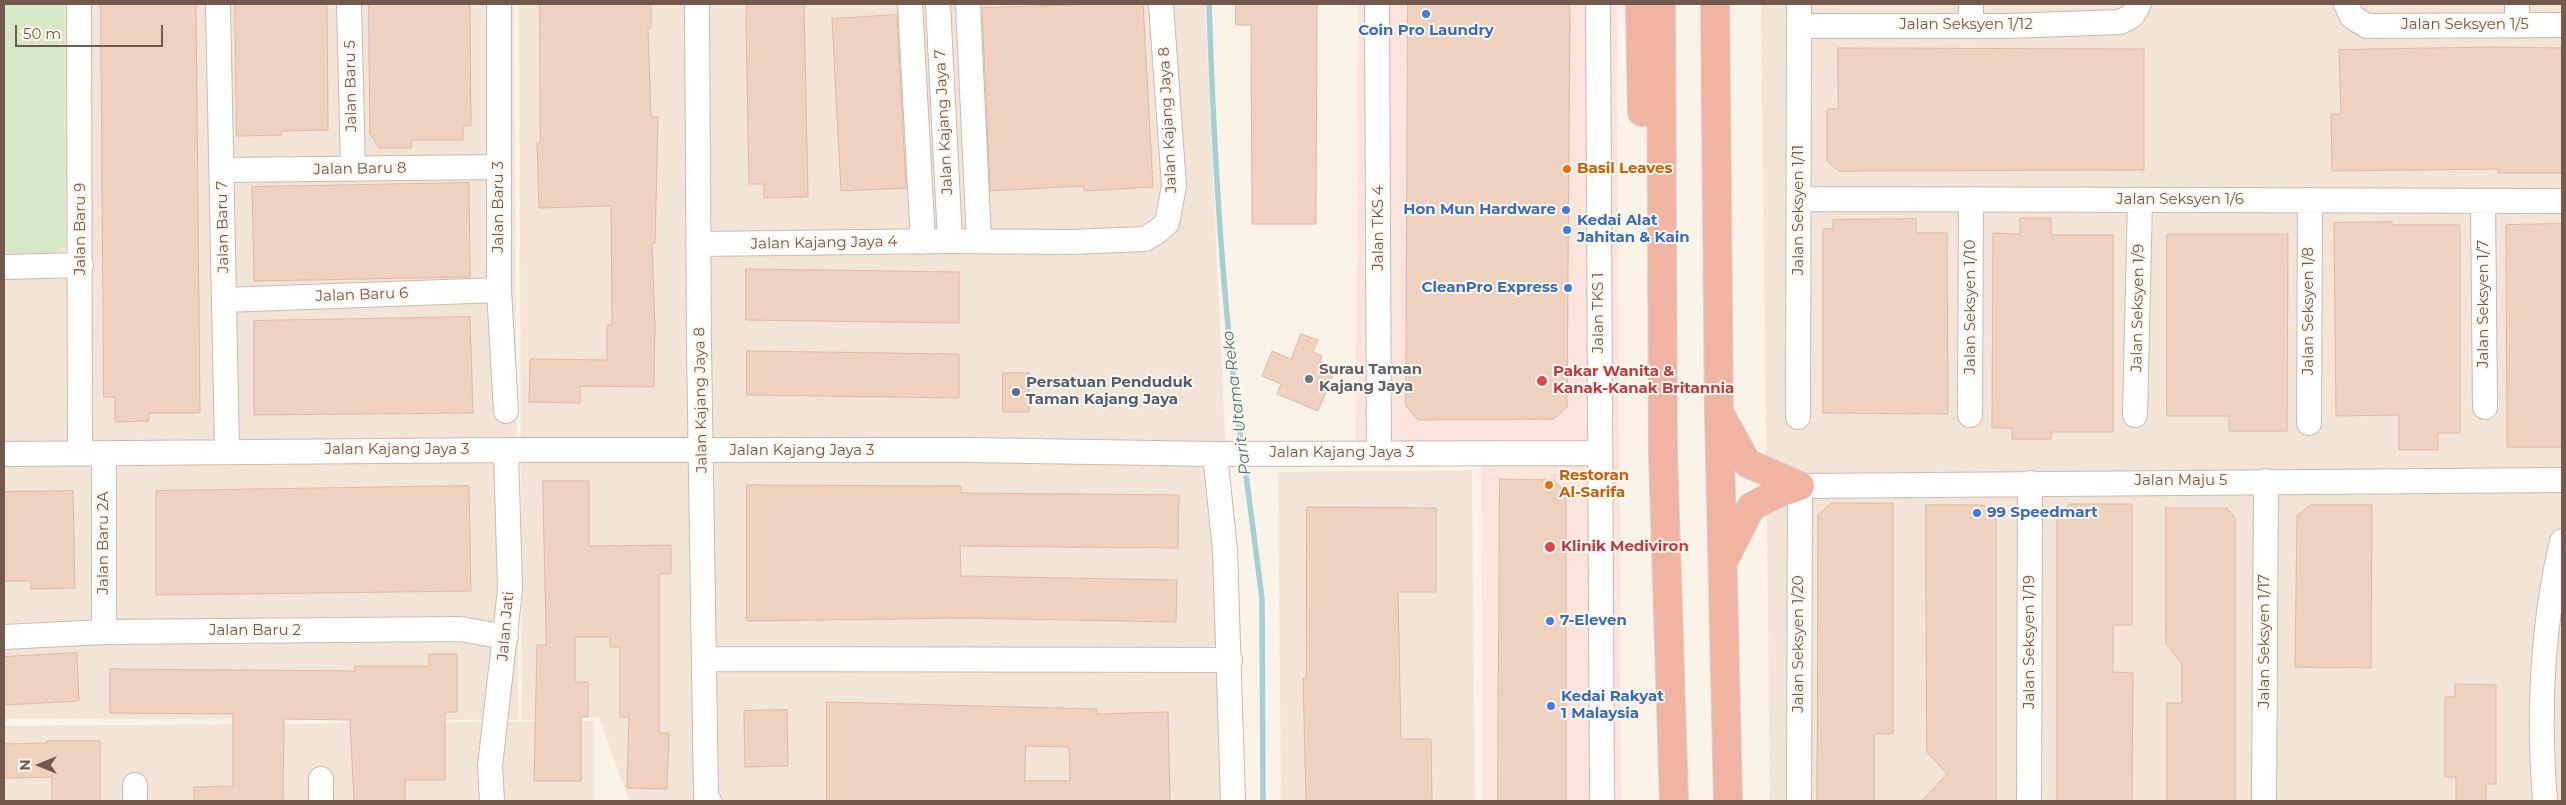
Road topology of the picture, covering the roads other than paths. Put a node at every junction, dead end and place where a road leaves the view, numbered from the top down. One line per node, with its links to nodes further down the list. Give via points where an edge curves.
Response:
1 (79, 4): 35 (street, Jalan Baru 9)
2 (218, 4): 23 (street, Jalan Baru 7)
3 (349, 4): 22 (street, Jalan Baru 5)
4 (499, 4): 21 (street, Jalan Baru 3)
5 (697, 4): 34 (street, Jalan Kajang Jaya 8)
6 (910, 4): 33 (street)
7 (938, 4): 31 (street, Jalan Kajang Jaya 7)
8 (968, 4): 32 (street)
9 (1161, 4): 32 (street, Jalan Kajang Jaya 8, via 1174,186 1167,222 1145,239)
10 (1377, 4): 49 (street, Jalan TKS 4)
11 (1598, 4): 50 (street, Jalan TKS 1)
12 (1640, 4): 30 (highway, via 1644,170)
13 (1661, 4): 30 (highway)
14 (1715, 4): 41 (highway)
15 (2346, 4): 17 (street, Jalan Seksyen 1/5, via 2352,17 2367,26)
16 (2135, 10): 19 (street, Jalan Seksyen 1/12, via 2120,22)
17 (2517, 14): 20 (street, Jalan Seksyen 1/5)
18 (1799, 15): 19 (street, Jalan Seksyen 1/12); 24 (street, Jalan Seksyen 1/11)
19 (1971, 15)
20 (2562, 25)
21 (499, 167): 22 (street, Jalan Baru 8); 37 (street, Jalan Baru 3)
22 (353, 169): 23 (street, Jalan Baru 8)
23 (222, 170): 38 (street, Jalan Baru 7)
24 (1799, 199): 25 (street, Jalan Seksyen 1/6); 44 (street, Jalan Seksyen 1/11)
25 (1971, 199): 26 (street, Jalan Seksyen 1/6); 42 (street, Jalan Seksyen 1/10)
26 (2140, 200): 27 (street, Jalan Seksyen 1/6); 43 (street, Jalan Seksyen 1/9)
27 (2310, 200): 28 (street, Jalan Seksyen 1/6); 45 (street, Jalan Seksyen 1/8)
28 (2483, 201): 29 (street, Jalan Seksyen 1/6); 39 (street, Jalan Seksyen 1/7)
29 (2562, 201)
30 (1660, 213): 70 (highway, via 1663,454)
31 (950, 241): 32 (street, Jalan Kajang Jaya 8); 33 (street, Jalan Kajang Jaya 4)
32 (979, 241)
33 (924, 242): 34 (street, Jalan Kajang Jaya 4)
34 (698, 244): 48 (street, Jalan Kajang Jaya 8)
35 (81, 265): 36 (street); 52 (street, Jalan Baru 9)
36 (4, 267)
37 (499, 290): 38 (street, Jalan Baru 6); 40 (street, Jalan Baru 3)
38 (224, 300): 47 (street, Jalan Baru 7)
39 (2485, 407)
40 (506, 411)
41 (1719, 412): 58 (highway, via 1747,463); 60 (highway)
42 (1970, 416)
43 (2135, 416)
44 (1798, 417)
45 (2309, 423)
46 (506, 450): 47 (street, Jalan Kajang Jaya 3); 48 (street, Jalan Kajang Jaya 3); 63 (street, Jalan Jati, via 510,590)
47 (227, 451): 53 (street, Jalan Kajang Jaya 3)
48 (702, 451): 54 (street, Jalan Kajang Jaya 3, via 970,450); 64 (street, Jalan Kajang Jaya 8)
49 (1379, 453): 50 (street, Jalan Kajang Jaya 3); 54 (street, Jalan Kajang Jaya 3)
50 (1600, 453): 69 (street, Jalan TKS 1)
51 (4, 454): 52 (street, Jalan Kajang Jaya 3)
52 (80, 454): 53 (street, Jalan Kajang Jaya 3)
53 (104, 454): 61 (street, Jalan Baru 2A)
54 (1218, 454): 65 (street)
55 (2562, 480): 56 (street, Jalan Maju 5)
56 (2266, 481): 57 (street, Jalan Maju 5); 74 (street, Jalan Seksyen 1/17)
57 (2030, 483): 58 (street, Jalan Maju 5); 73 (street, Jalan Seksyen 1/19)
58 (1800, 486): 60 (highway, via 1751,507); 72 (street, Jalan Seksyen 1/20)
59 (2562, 541): 75 (street, via 2548,622 2542,698)
60 (1721, 565): 71 (highway)
61 (104, 632): 62 (street, Jalan Baru 2); 63 (street, Jalan Baru 2, via 460,629)
62 (4, 637)
63 (506, 637): 67 (street, Jalan Jati, via 490,766)
64 (705, 659): 65 (street); 66 (street, Jalan Kajang Jaya 8)
65 (1230, 660): 68 (street)
66 (708, 798)
67 (492, 801)
68 (1233, 801)
69 (1602, 801)
70 (1674, 801)
71 (1728, 801)
72 (1799, 801)
73 (2029, 801)
74 (2264, 801)
75 (2545, 801)

